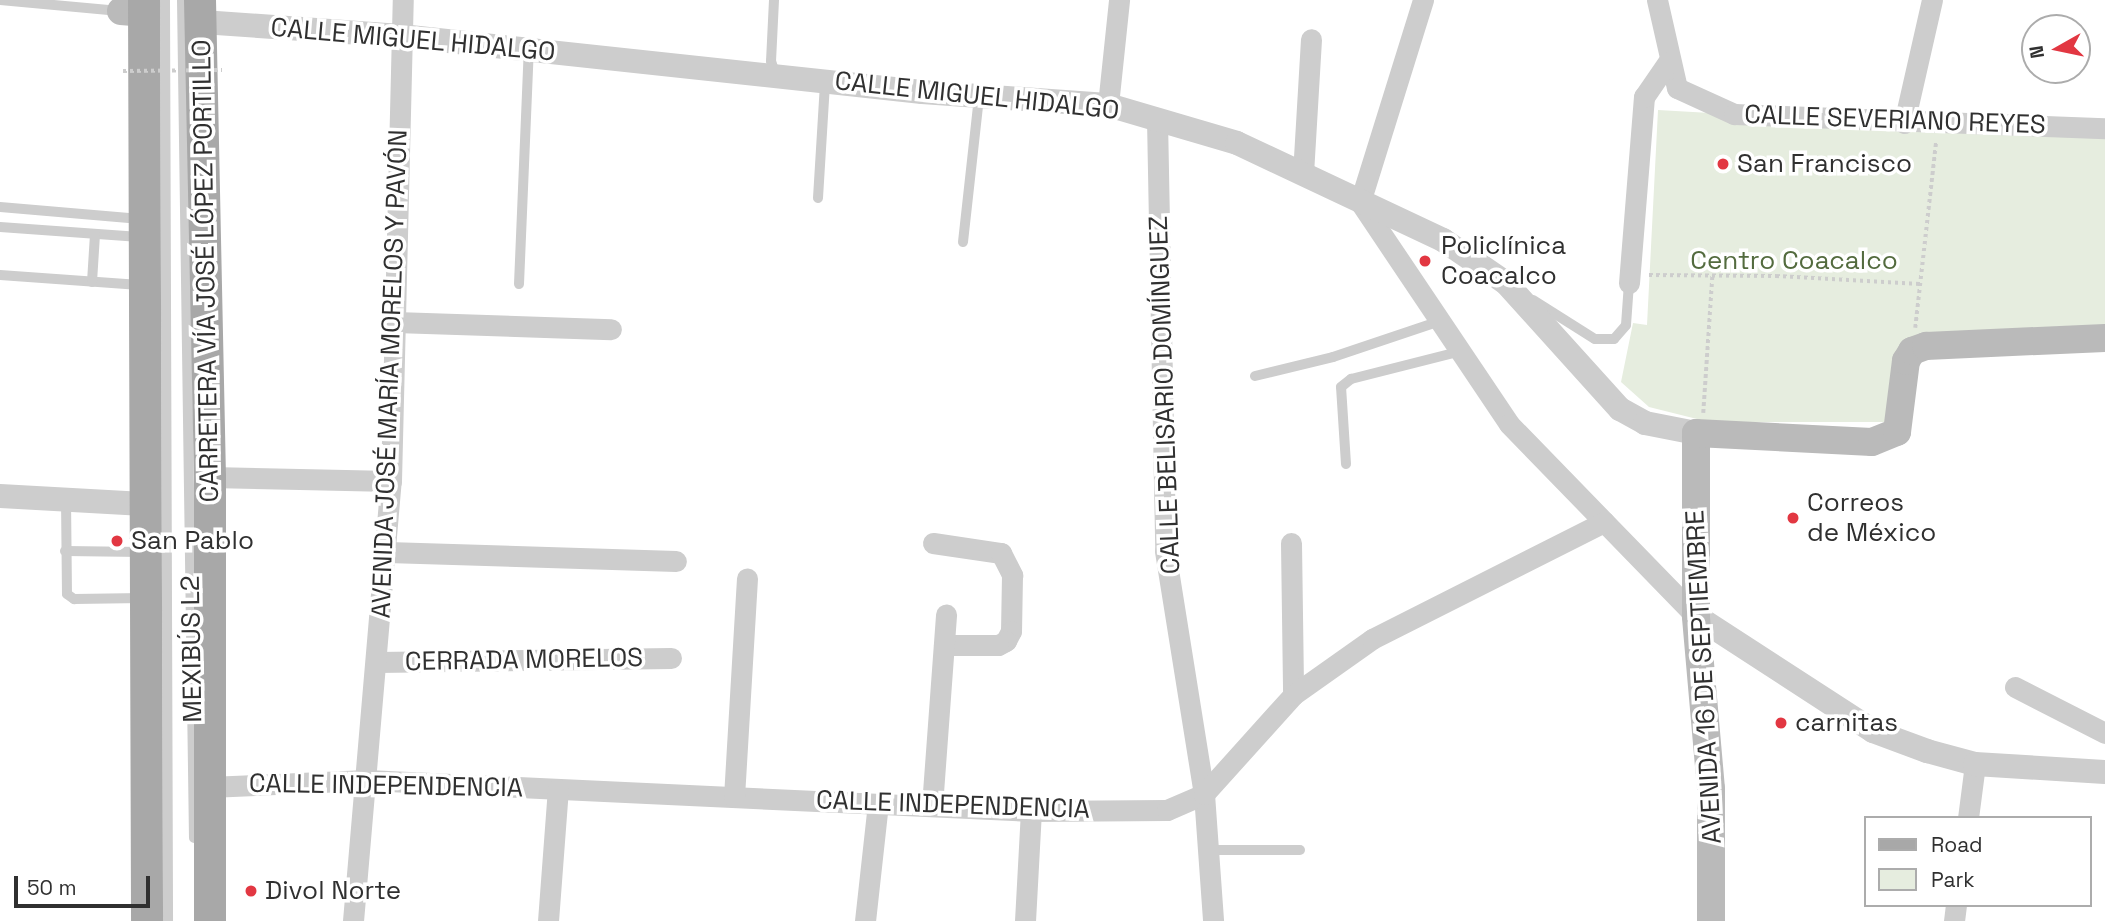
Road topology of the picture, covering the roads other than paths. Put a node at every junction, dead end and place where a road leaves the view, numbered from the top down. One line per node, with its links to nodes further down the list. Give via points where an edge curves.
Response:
1 (0, 0): 8 (lane)
2 (403, 0): 10 (street)
3 (774, 0): 14 (lane, via 771,61)
4 (1119, 0): 17 (street)
5 (1423, 0): 23 (street)
6 (1657, 0): 13 (street, CALLE SEVERIANO REYES)
7 (1932, 0): 19 (street)
8 (143, 5): 26 (main road); 80 (lane, MEXIBÚS L2)
9 (197, 6): 10 (street, CALLE MIGUEL HIDALGO); 43 (main road, CARRETERA VÍA JOSÉ LÓPEZ PORTILLO); 78 (lane, MEXIBÚS L2)
10 (401, 36): 12 (street, CALLE MIGUEL HIDALGO); 36 (street, AVENIDA JOSÉ MARÍA MORELOS Y PAVÓN)
11 (1311, 39): 21 (street)
12 (529, 50): 14 (street, CALLE MIGUEL HIDALGO); 32 (lane)
13 (1668, 62): 19 (street, CALLE SEVERIANO REYES, via 1676,88 1734,114); 30 (street, via 1644,97)
14 (776, 76): 15 (street, CALLE MIGUEL HIDALGO)
15 (825, 81): 16 (street, CALLE MIGUEL HIDALGO); 22 (lane)
16 (979, 96): 17 (street, CALLE MIGUEL HIDALGO); 28 (lane)
17 (1108, 105): 18 (street, CALLE MIGUEL HIDALGO)
18 (1157, 119): 21 (street, CALLE MIGUEL HIDALGO, via 1237,143); 70 (street, CALLE BELISARIO DOMÍNGUEZ, via 1166,551)
19 (1904, 123): 20 (street, CALLE SEVERIANO REYES)
20 (2105, 128)
21 (1303, 174): 23 (street, CALLE MIGUEL HIDALGO)
22 (818, 198)
23 (1360, 202): 33 (street, CALLE MIGUEL HIDALGO, via 1443,240); 35 (street)
24 (0, 207): 26 (lane)
25 (0, 227): 27 (lane)
26 (143, 228): 27 (lane); 34 (main road)
27 (95, 234): 31 (lane)
28 (963, 242)
29 (0, 275): 31 (lane)
30 (1629, 278): 33 (lane, via 1626,326 1614,339 1602,340)
31 (92, 282): 34 (lane)
32 (519, 284)
33 (1507, 284): 41 (street, CALLE MIGUEL HIDALGO, via 1620,409 1645,423)
34 (145, 285): 47 (main road)
35 (1440, 321): 39 (street); 40 (lane, via 1333,357)
36 (395, 322): 37 (street); 44 (street, AVENIDA JOSÉ MARÍA MORELOS Y PAVÓN)
37 (611, 329)
38 (2105, 338): 41 (main road, via 1926,346 1912,351 1906,362 1897,432 1872,442)
39 (1458, 352): 42 (lane, via 1351,379 1342,387); 48 (street, via 1509,424)
40 (1255, 376)
41 (1699, 433): 58 (main road, AVENIDA 16 DE SEPTIEMBRE)
42 (1346, 464)
43 (210, 477): 44 (street); 68 (main road, CARRETERA VÍA JOSÉ LÓPEZ PORTILLO)
44 (391, 481): 53 (street, AVENIDA JOSÉ MARÍA MORELOS Y PAVÓN)
45 (0, 496): 46 (street)
46 (66, 499): 47 (street); 51 (lane)
47 (144, 504): 52 (main road)
48 (1604, 522): 58 (street); 63 (street, CALLE INDEPENDENCIA, via 1371,639)
49 (933, 543): 59 (street, via 1001,553 1012,575 1011,631 1006,641)
50 (1291, 543): 63 (street)
51 (65, 551): 52 (lane); 56 (lane, via 64,585 75,599)
52 (146, 552): 56 (main road)
53 (387, 552): 54 (street); 61 (street, AVENIDA JOSÉ MARÍA MORELOS Y PAVÓN)
54 (676, 561)
55 (747, 578): 71 (street)
56 (145, 598): 79 (main road)
57 (946, 615): 59 (street)
58 (1696, 616): 65 (street, via 1872,731); 87 (main road, AVENIDA 16 DE SEPTIEMBRE, via 1711,789)
59 (944, 645): 73 (street)
60 (671, 658): 61 (street, CERRADA MORELOS)
61 (377, 662): 67 (street, AVENIDA JOSÉ MARÍA MORELOS Y PAVÓN)
62 (2015, 687): 64 (street)
63 (1293, 695): 70 (street, CALLE INDEPENDENCIA)
64 (2105, 733)
65 (1975, 764): 66 (street); 75 (street)
66 (2105, 772)
67 (367, 780): 68 (street, CALLE INDEPENDENCIA); 69 (street, CALLE INDEPENDENCIA); 82 (street, AVENIDA JOSÉ MARÍA MORELOS Y PAVÓN)
68 (209, 786): 81 (main road, CARRETERA VÍA JOSÉ LÓPEZ PORTILLO)
69 (558, 789): 71 (street, CALLE INDEPENDENCIA); 83 (street)
70 (1204, 794): 74 (street, CALLE INDEPENDENCIA, via 1167,810); 76 (street, CALLE BELISARIO DOMÍNGUEZ)
71 (734, 797): 72 (street, CALLE INDEPENDENCIA)
72 (878, 804): 73 (street, CALLE INDEPENDENCIA); 84 (street)
73 (932, 806): 74 (street, CALLE INDEPENDENCIA)
74 (1031, 811): 85 (street)
75 (1968, 816)
76 (1208, 850): 77 (lane); 86 (street, CALLE BELISARIO DOMÍNGUEZ)
77 (1300, 850)
78 (195, 852)
79 (147, 921)
80 (168, 921)
81 (210, 921)
82 (353, 921)
83 (548, 921)
84 (866, 921)
85 (1025, 921)
86 (1213, 921)
87 (1710, 921)

